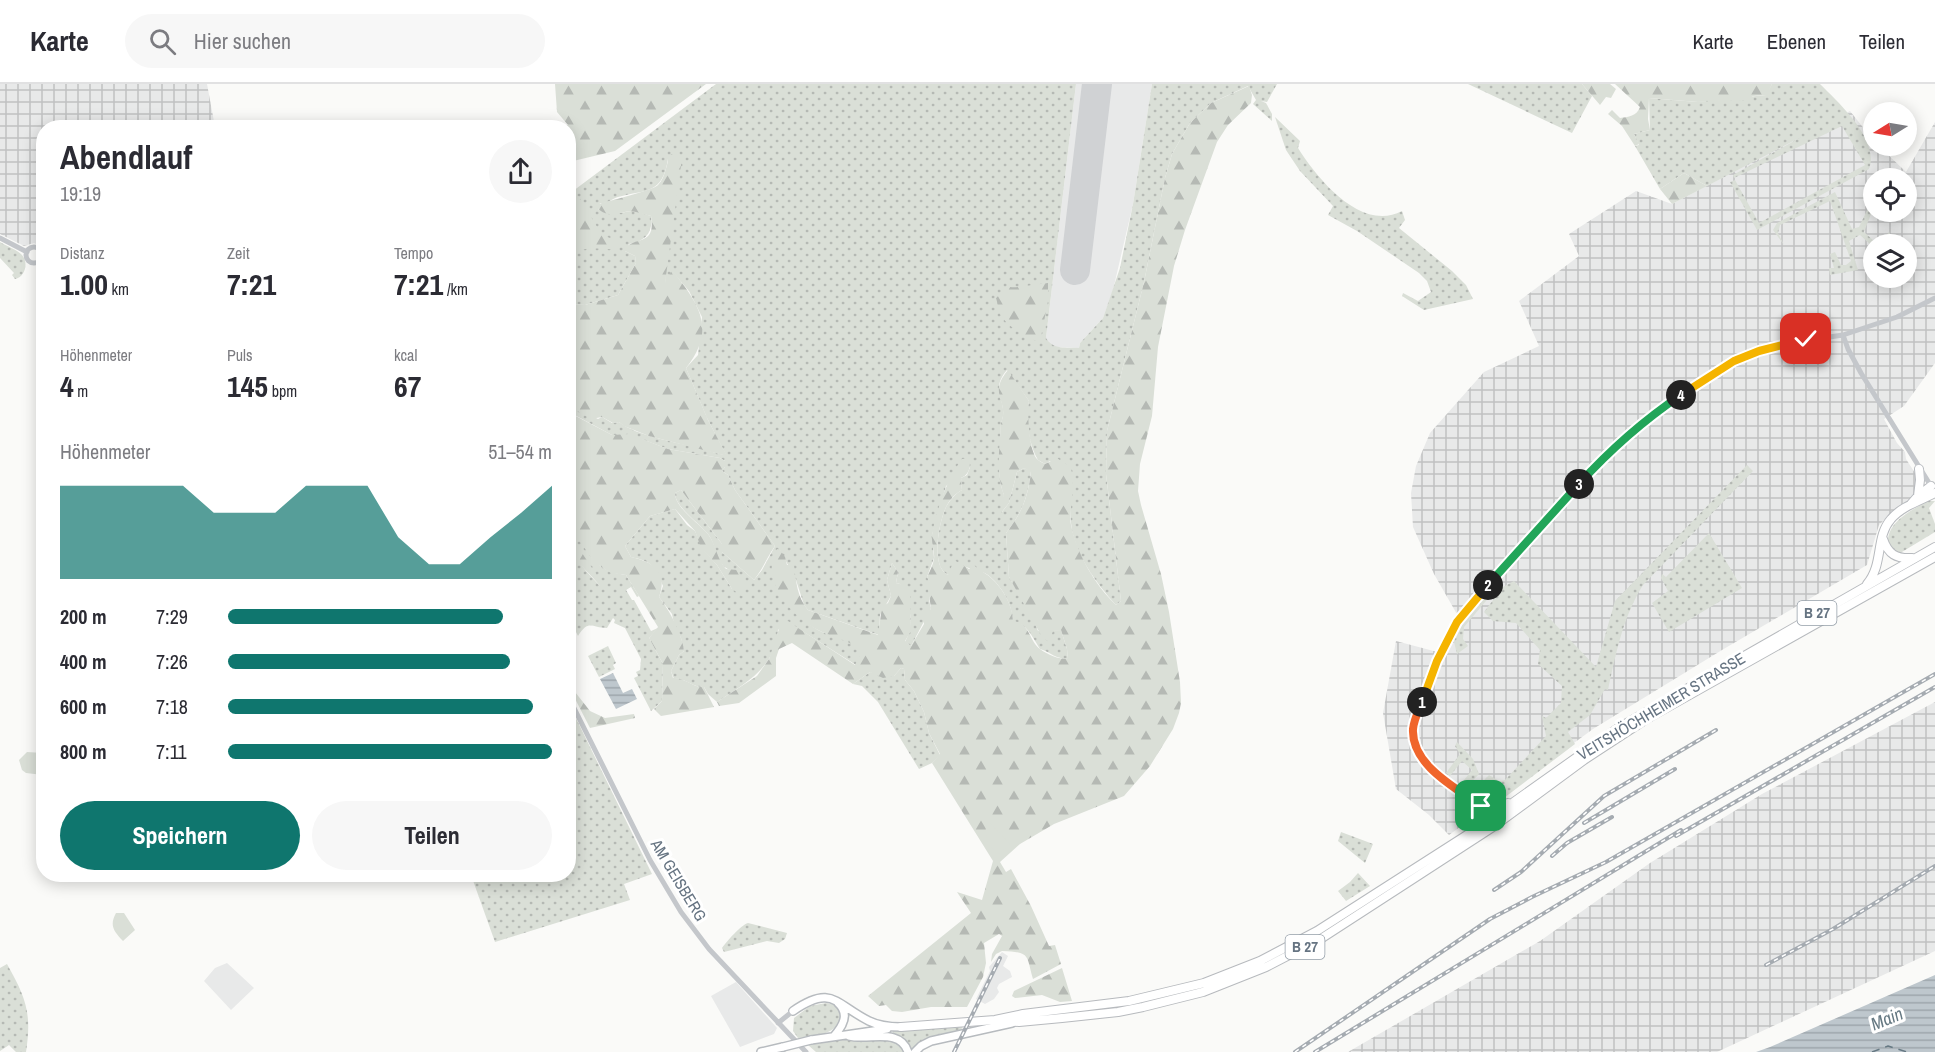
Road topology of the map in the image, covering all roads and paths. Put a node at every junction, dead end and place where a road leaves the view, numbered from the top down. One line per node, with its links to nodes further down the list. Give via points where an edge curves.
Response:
1 (0, 238): 3 (street)
2 (36, 247): 3 (street)
3 (27, 252): 4 (street, via 28,260)
4 (36, 263)
5 (1935, 298): 6 (street, via 1897,317)
6 (1843, 335): 7 (street, via 1861,373); 18 (street, via 1798,341 1734,361 1655,412 1594,468 1457,622 1437,661 1415,721 1414,736 1423,761)
7 (1919, 469): 8 (street); 9 (highway)
8 (1934, 490): 9 (highway); 10 (highway)
9 (1918, 496): 10 (highway)
10 (1911, 505): 11 (highway, via 1890,520)
11 (1882, 538): 13 (highway, via 1896,557); 15 (highway, via 1876,569)
12 (1935, 547): 13 (highway, VEITSHÖCHHEIMER STRASSE / B 27)
13 (1916, 558): 15 (highway, VEITSHÖCHHEIMER STRASSE / B 27)
14 (1935, 558): 17 (highway, VEITSHÖCHHEIMER STRASSE / B 27, via 1645,720)
15 (1864, 587): 17 (highway, VEITSHÖCHHEIMER STRASSE / B 27, via 1618,728 1536,786)
16 (576, 712): 23 (street, AM GEISBERG, via 650,861 681,912 709,949)
17 (1527, 797): 18 (highway, via 1519,794 1500,807); 21 (highway, VEITSHÖCHHEIMER STRASSE / B 27, via 1351,910 1260,961 1161,995); 22 (highway, VEITSHÖCHHEIMER STRASSE / B 27, via 1518,809 1322,938 1266,967 1203,992 1143,1007)
18 (1489, 808)
19 (836, 1001): 20 (main road, via 820,997); 24 (main road, via 871,1022); 26 (main road, via 844,1017)
20 (793, 1011): 23 (street)
21 (994, 1020): 22 (highway, VEITSHÖCHHEIMER STRASSE / B 27); 24 (highway, VEITSHÖCHHEIMER STRASSE / B 27)
22 (1019, 1022): 30 (main road, via 931,1041)
23 (778, 1023): 28 (street, AM GEISBERG)
24 (901, 1028): 25 (main road, B 27)
25 (844, 1034): 26 (main road, B 27); 29 (main road, via 896,1038)
26 (834, 1036): 27 (main road, B 27, bridge)
27 (761, 1052)
28 (806, 1052)
29 (908, 1052)
30 (915, 1052)

